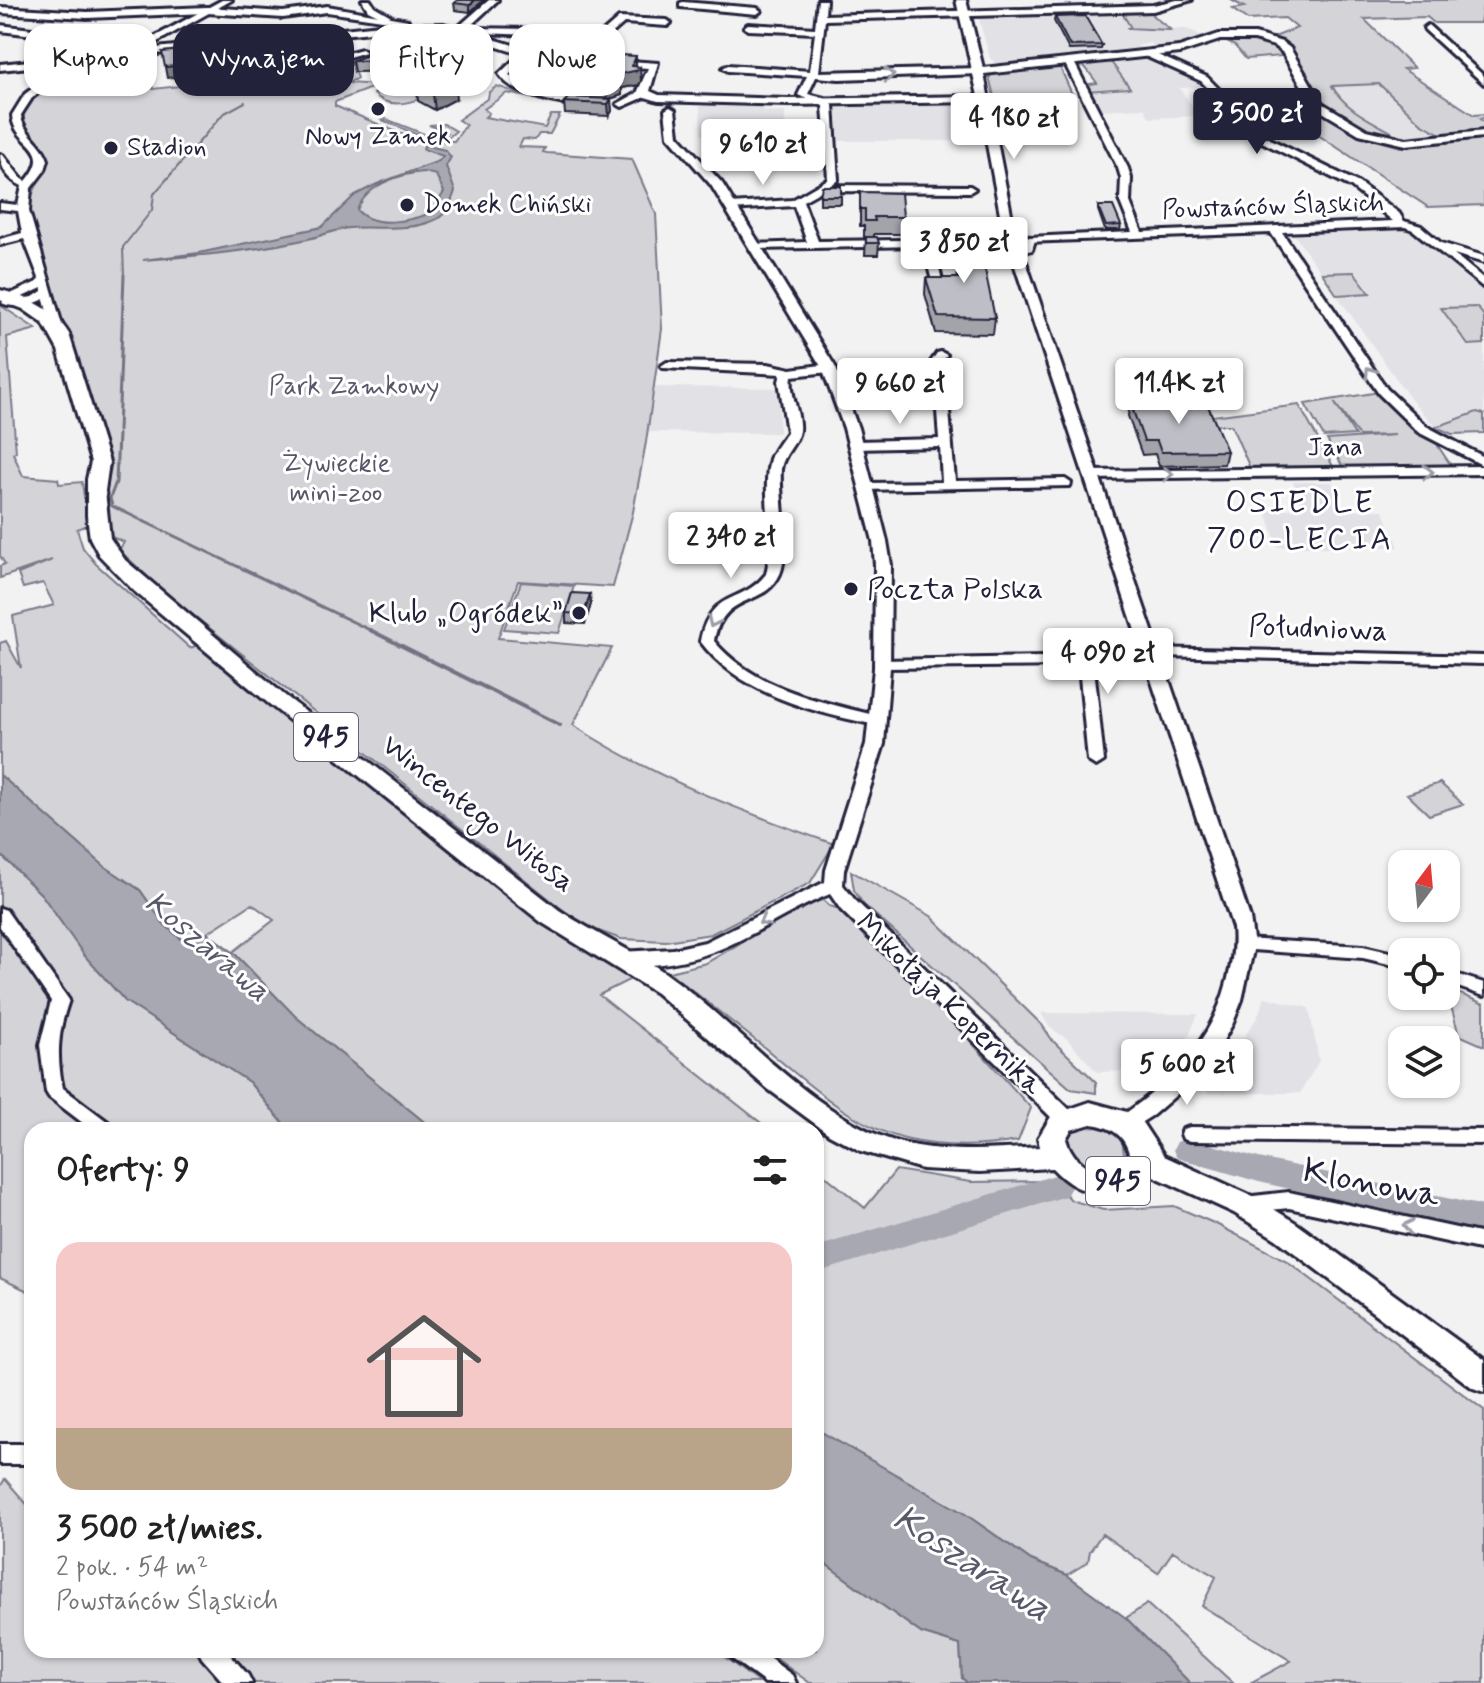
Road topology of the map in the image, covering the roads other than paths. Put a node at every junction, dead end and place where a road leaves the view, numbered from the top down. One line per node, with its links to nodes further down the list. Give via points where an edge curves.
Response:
1 (228, 0): 11 (street)
2 (494, 0): 20 (street)
3 (763, 0): 12 (street)
4 (822, 0): 17 (street)
5 (961, 0): 15 (street)
6 (1061, 0): 13 (street)
7 (1188, 0): 13 (street, via 1153,8)
8 (367, 3): 14 (street); 16 (street)
9 (686, 3): 12 (street); 21 (street, via 667,26 622,20)
10 (0, 10): 11 (street, via 87,15)
11 (207, 10): 14 (street, via 271,15 325,9); 26 (street)
12 (757, 11): 25 (street, via 745,30)
13 (1071, 11): 15 (street)
14 (353, 12): 16 (street)
15 (965, 14): 17 (street); 35 (street)
16 (389, 17): 18 (street); 19 (street)
17 (820, 18): 25 (street)
18 (392, 24)
19 (425, 24)
20 (468, 24)
21 (617, 24)
22 (0, 28): 24 (street)
23 (1428, 28): 37 (street)
24 (24, 31)
25 (818, 31): 36 (street)
26 (157, 42)
27 (362, 52): 28 (street)
28 (354, 54)
29 (1148, 54): 30 (street); 46 (street, via 1219,37 1255,37 1286,50 1318,105 1363,132 1406,142); 55 (street, Powstańców Śląskich, via 1204,79 1263,139 1355,185)
30 (1069, 62): 35 (street); 58 (street, via 1123,168 1125,203)
31 (625, 64): 38 (street, via 654,65)
32 (24, 65): 33 (street)
33 (0, 67)
34 (728, 68): 36 (street)
35 (979, 71): 36 (street, one-way to 35); 42 (street)
36 (813, 73): 43 (street, via 803,95)
37 (1484, 81)
38 (645, 93): 41 (street, via 652,98); 44 (street, via 635,101)
39 (31, 96): 48 (street, via 17,111 17,125 43,159)
40 (544, 96): 44 (street)
41 (701, 99): 43 (street); 45 (street)
42 (983, 99): 43 (street); 57 (street)
43 (819, 101): 49 (street, via 828,105 833,175)
44 (611, 104): 45 (street, via 655,103)
45 (670, 110): 53 (street, via 673,136)
46 (1484, 134)
47 (0, 157): 48 (street)
48 (27, 185): 54 (street)
49 (821, 188): 50 (street); 51 (street)
50 (970, 189)
51 (797, 203): 53 (street); 63 (street)
52 (0, 206): 54 (street)
53 (731, 207): 65 (street)
54 (23, 209): 59 (street)
55 (1400, 224): 56 (street, Powstańców Śląskich); 66 (street, via 1417,228)
56 (1274, 229): 58 (street, Powstańców Śląskich); 80 (street, one-way to 56, via 1422,429 1383,391)
57 (1009, 232): 60 (street); 64 (street)
58 (1138, 234): 64 (street, Powstańców Śląskich)
59 (27, 235): 61 (street); 68 (street)
60 (988, 241): 62 (street); 64 (street, via 1001,250)
61 (0, 242)
62 (928, 242): 63 (street); 69 (street)
63 (813, 243): 65 (street)
64 (1022, 245): 83 (street)
65 (754, 246): 76 (street)
66 (1437, 246): 67 (street); 70 (street)
67 (1484, 258)
68 (44, 278): 71 (street); 72 (street, via 39,286)
69 (937, 281)
70 (1484, 285)
71 (48, 292): 72 (street, via 36,300); 73 (street)
72 (8, 300): 73 (main road, via 37,310); 81 (main road, Wincentego Witosa / 945, via 43,328 88,463)
73 (56, 325): 81 (main road, Wincentego Witosa / 945, via 100,462)
74 (941, 355): 78 (street, via 934,366)
75 (667, 366): 77 (street)
76 (829, 368): 77 (street); 79 (street)
77 (789, 372): 91 (street, one-way to 91, via 785,381 793,432 777,457 774,570 763,585 719,609 707,641 733,668 813,705)
78 (945, 443): 79 (street); 85 (street)
79 (856, 445): 86 (street)
80 (1484, 462)
81 (95, 470): 97 (main road, Wincentego Witosa / 945, via 100,538 116,562 236,666 538,906)
82 (1484, 470): 83 (street, Jana, one-way to 82)
83 (1090, 475): 87 (street)
84 (1065, 483): 85 (street)
85 (949, 485): 86 (street)
86 (868, 487): 90 (street, via 883,565)
87 (1152, 655): 88 (street, Południowa); 89 (street, Południowa); 95 (street, via 1234,899)
88 (1484, 660)
89 (1094, 661): 90 (street, Południowa); 92 (street, via 1086,663 1086,670)
90 (882, 664): 91 (street)
91 (877, 720): 93 (street, via 871,762)
92 (1096, 761)
93 (834, 886): 97 (street, one-way to 97, via 723,942 669,957); 100 (street, Mikołaja Kopernika)
94 (0, 914): 101 (street, via 60,1000 47,1056 55,1092)
95 (1244, 945): 96 (street); 102 (street, via 1235,993 1215,1040 1175,1088)
96 (1388, 958)
97 (621, 959): 105 (main road, Wincentego Witosa / 945, via 664,985 835,1124 870,1142 938,1159)
98 (1460, 982): 99 (street)
99 (1484, 990)
100 (1067, 1120): 102 (main road, 945, via 1103,1114); 105 (main road, 945, via 1054,1136)
101 (94, 1122)
102 (1126, 1124): 106 (main road, 945, via 1141,1143)
103 (1190, 1134): 104 (street)
104 (1484, 1137)
105 (1056, 1157): 106 (main road, 945, via 1075,1175 1103,1183)
106 (1136, 1165): 107 (main road, 945, via 1170,1172); 109 (main road, 945, via 1163,1185)
107 (1244, 1205): 108 (street, Klonowa, one-way to 107, via 1289,1200); 109 (main road, 945)
108 (1484, 1242)
109 (1322, 1260): 110 (main road, 945)
110 (1484, 1378)
111 (0, 1454): 112 (street)
112 (24, 1454)
113 (217, 1658): 115 (street)
114 (750, 1658): 116 (street)
115 (240, 1683)
116 (784, 1683)

